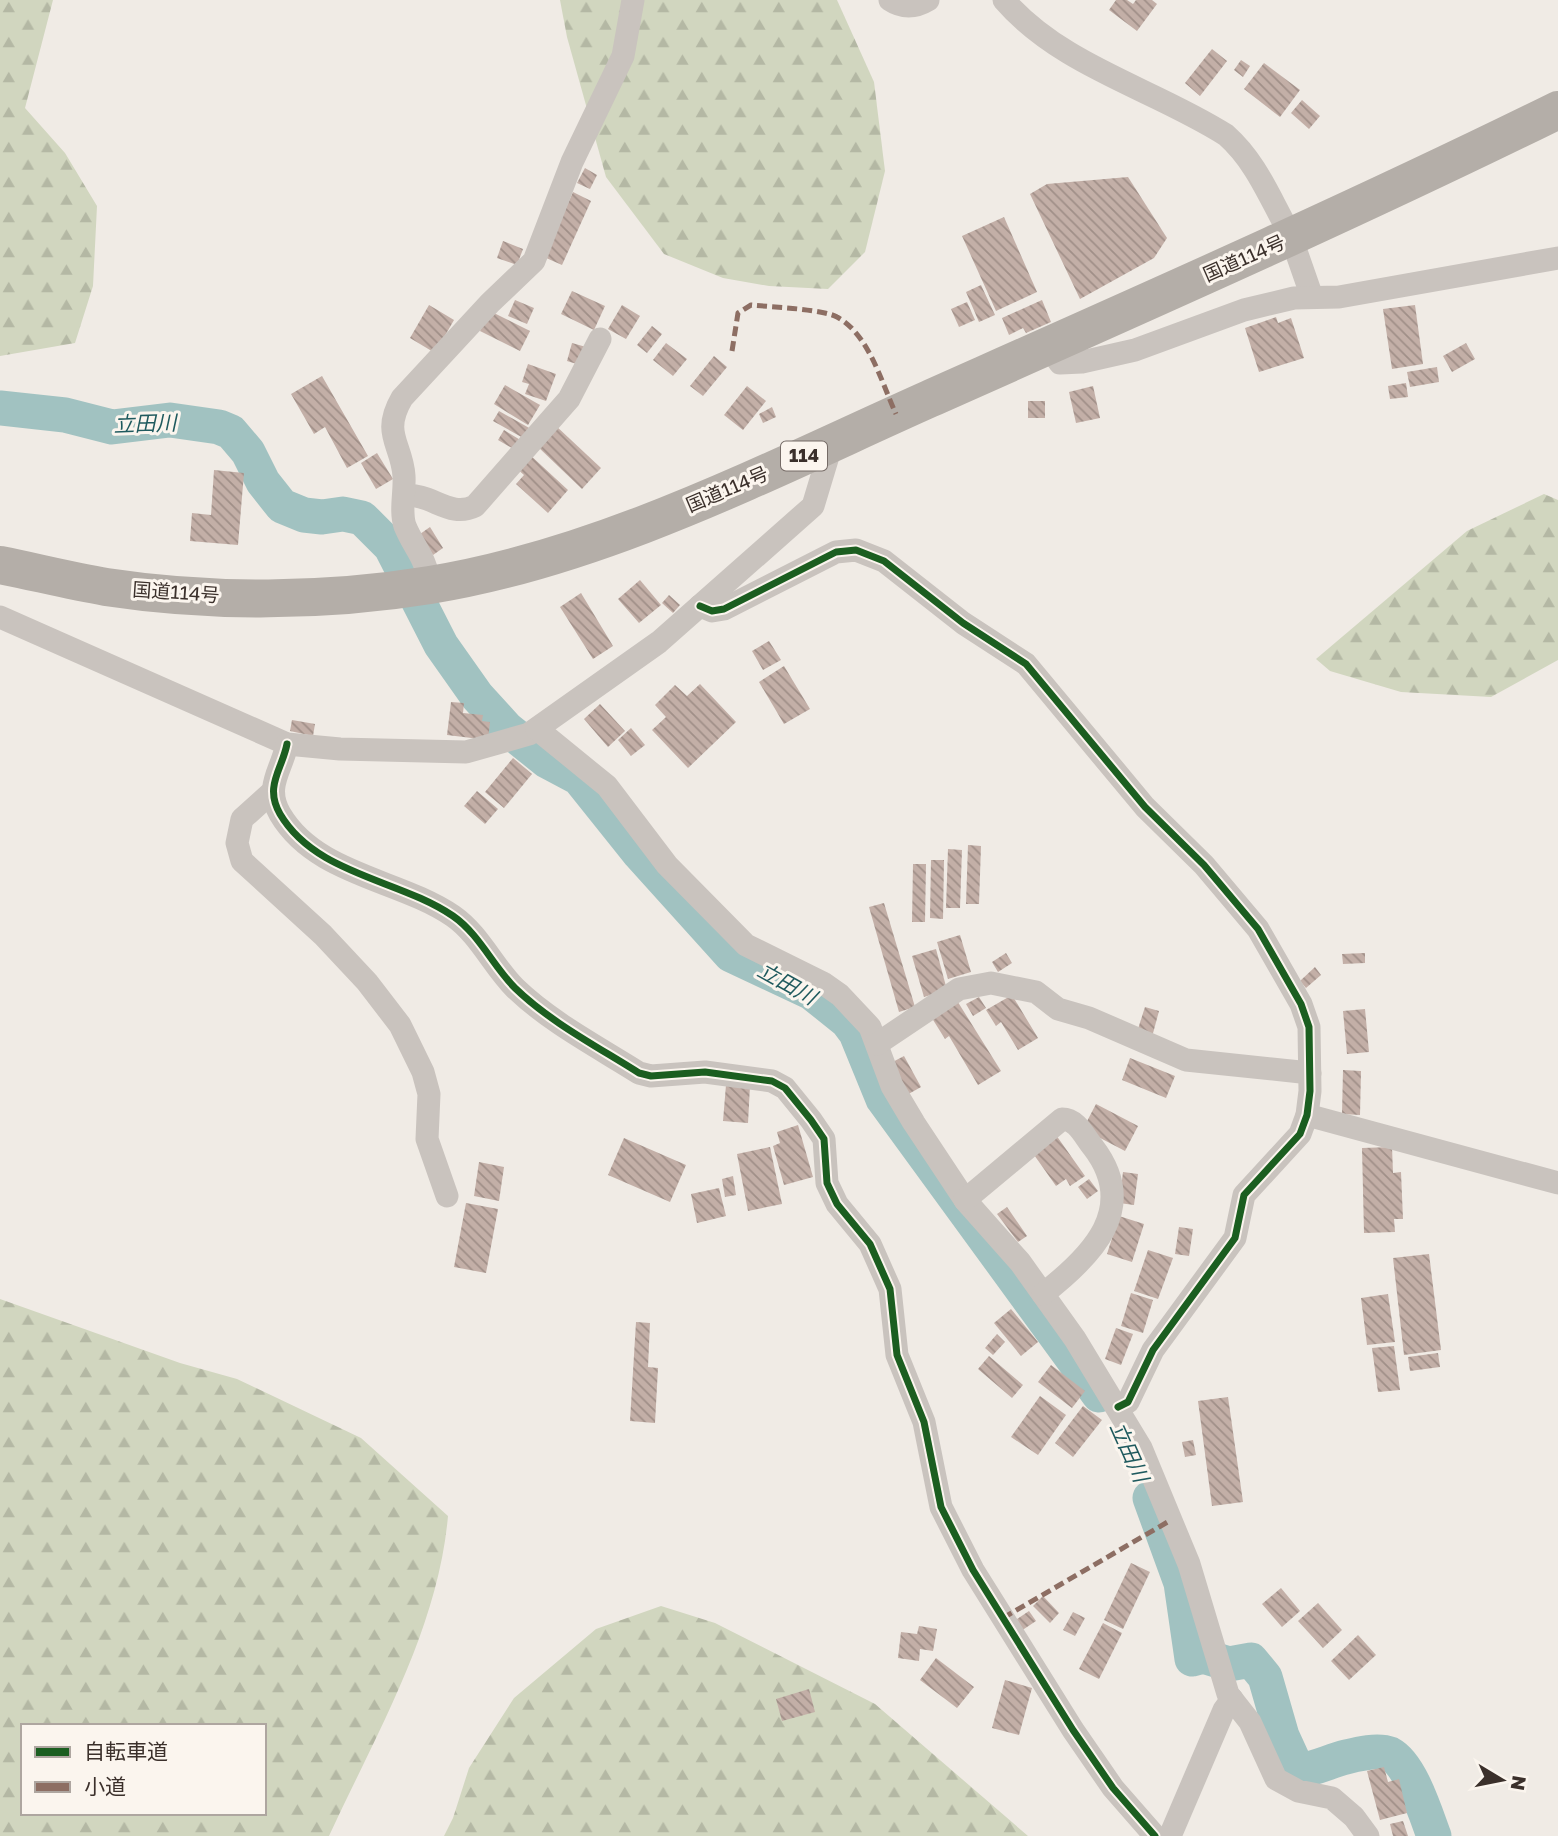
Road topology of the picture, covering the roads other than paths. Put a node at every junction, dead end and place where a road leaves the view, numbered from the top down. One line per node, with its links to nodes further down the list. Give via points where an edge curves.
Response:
1 (633, 0): 13 (street, via 623,56 572,162 534,261 479,314 402,398 395,412 394,445 403,467)
2 (890, 0): 3 (street, via 912,7)
3 (928, 0)
4 (1004, 0): 6 (street, via 1063,49 1226,135 1246,153)
5 (1558, 110): 11 (highway, 国道114号 / 114)
6 (1283, 221)
7 (1297, 254): 9 (street)
8 (1558, 258): 9 (street, via 1339,297)
9 (1312, 297): 11 (street, via 1244,310 1135,350 1082,362 1060,363)
10 (600, 339): 13 (street, via 569,399 475,506 456,511 422,495)
11 (1048, 346): 12 (highway, 国道114号 / 114)
12 (832, 443): 15 (highway, 国道114号 / 114, via 673,512 570,549); 16 (street, via 813,506)
13 (404, 496): 15 (street, via 404,521 426,561)
14 (0, 565): 15 (highway, 国道114号 / 114, via 107,587 183,595 377,593)
15 (430, 585)
16 (700, 606): 18 (street, via 659,642); 22 (street, via 724,609 836,552 856,550 884,561 952,615 1011,651 1258,929 1301,1004 1309,1027)
17 (0, 617): 19 (street)
18 (537, 729): 19 (street, via 499,745 466,752); 21 (street, via 607,786 667,865 746,945 841,995 870,1027)
19 (286, 744): 20 (street)
20 (272, 793): 25 (street, via 242,819 237,843 242,861 323,935 400,1025 424,1072 429,1094 427,1139); 30 (street, via 281,816 315,849 331,861 454,917 529,1001 639,1073 705,1072 772,1081 797,1102 824,1139 827,1183 837,1204 870,1244 890,1289 897,1354 924,1422 941,1507 973,1570 1073,1730)
21 (877, 1044): 22 (street, via 959,989 991,983 1036,992 1058,1009 1186,1060); 26 (street, via 892,1086)
22 (1311, 1073): 23 (street)
23 (1307, 1115): 24 (street); 28 (street, via 1300,1134 1244,1195 1236,1238 1153,1350 1128,1402)
24 (1558, 1183)
25 (447, 1195)
26 (965, 1200): 27 (street); 27 (street, via 1062,1119 1075,1122 1112,1181 1112,1210 1079,1265)
27 (1043, 1294): 28 (street)
28 (1118, 1407): 29 (street, via 1141,1448 1189,1564)
29 (1233, 1699): 31 (street, via 1224,1710); 32 (street, via 1250,1723 1276,1779 1298,1791 1332,1798)
30 (1155, 1836)
31 (1170, 1836)
32 (1368, 1836)

